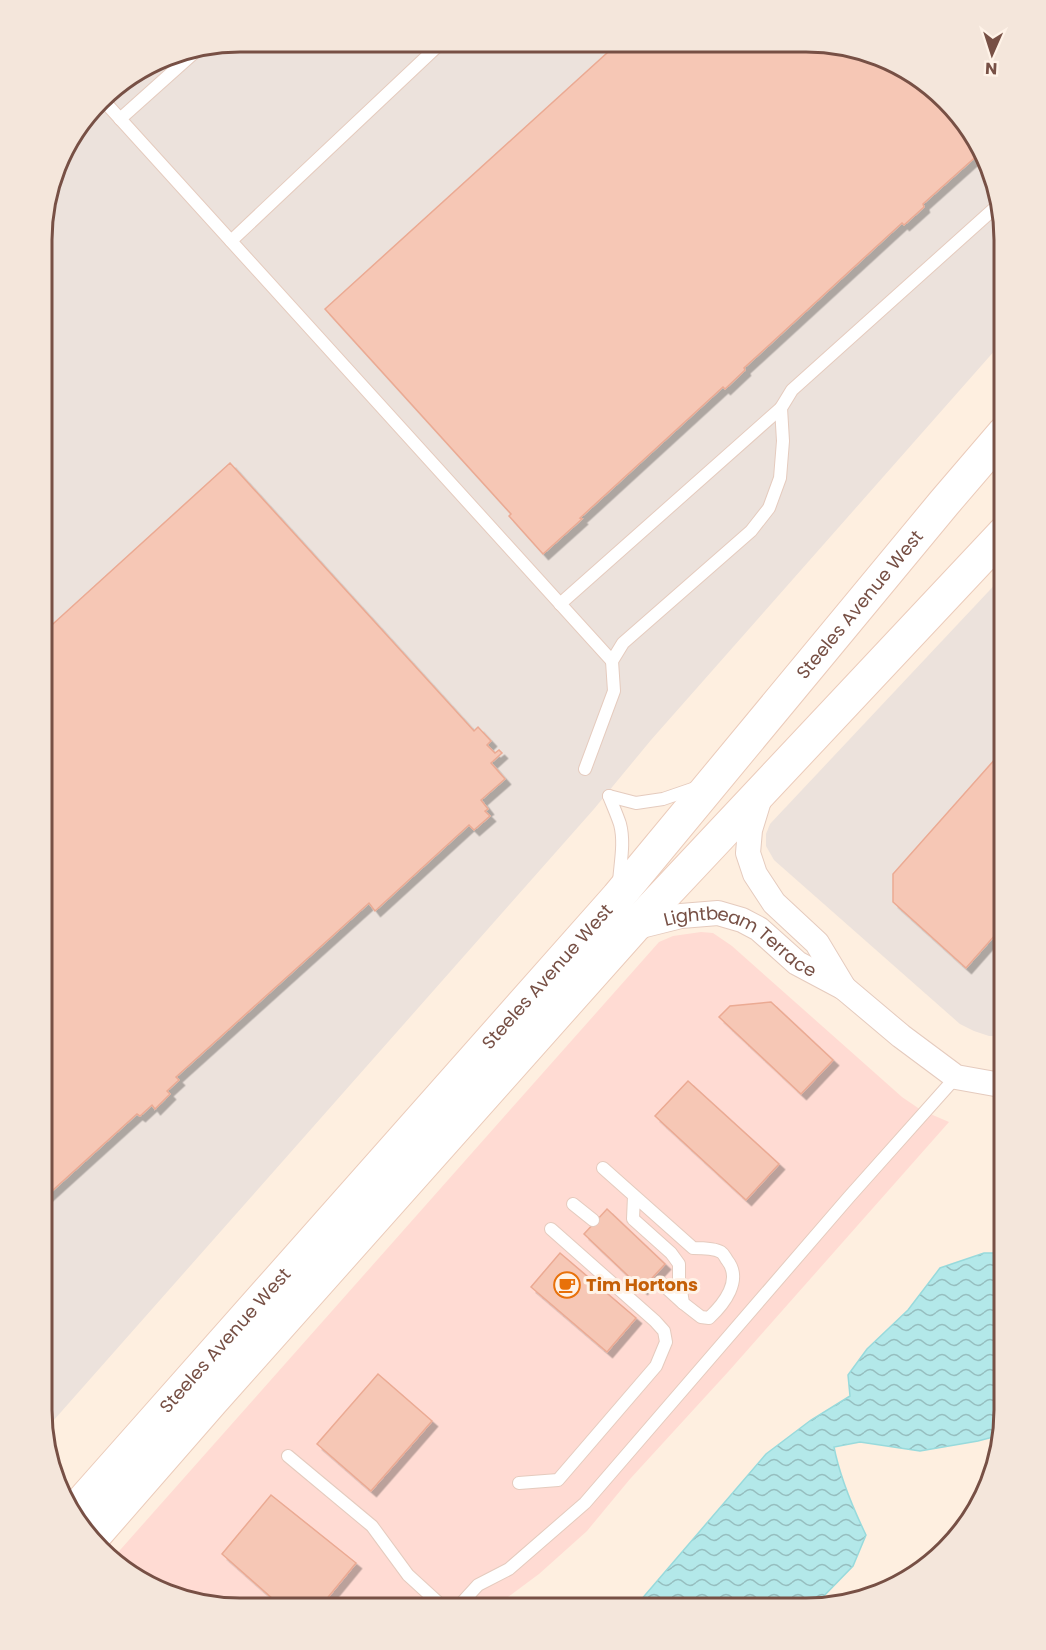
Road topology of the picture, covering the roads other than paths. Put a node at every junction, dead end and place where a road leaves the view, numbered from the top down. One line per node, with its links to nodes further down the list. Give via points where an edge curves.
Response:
1 (430, 53): 6 (lane)
2 (184, 62): 4 (lane)
3 (109, 107): 4 (lane)
4 (120, 119): 6 (lane)
5 (991, 211): 7 (lane, via 792,390)
6 (231, 241): 10 (lane)
7 (781, 408): 10 (lane); 11 (lane, via 780,478 769,507 751,531 623,643)
8 (994, 445): 13 (main road, Steeles Avenue West)
9 (994, 544): 14 (main road, Steeles Avenue West)
10 (560, 604): 11 (lane)
11 (612, 661): 12 (lane, via 614,691)
12 (585, 769)
13 (713, 781): 15 (main road, Steeles Avenue West); 15 (lane, via 663,799 636,803 609,796 622,842)
14 (763, 788): 16 (main road, Steeles Avenue West); 17 (street, Lightbeam Terrace, via 750,830 748,853 754,874 774,903 817,943)
15 (618, 897): 29 (main road, Steeles Avenue West)
16 (633, 928): 17 (street, Lightbeam Terrace, via 681,916 717,913 742,920 759,929 797,963); 30 (main road, Steeles Avenue West)
17 (844, 988): 18 (street, Lightbeam Terrace)
18 (956, 1077): 19 (street, Lightbeam Terrace); 32 (lane, via 585,1503 509,1569 478,1585)
19 (993, 1084)
20 (603, 1168): 21 (lane)
21 (634, 1196): 26 (lane, via 633,1219 679,1264); 26 (lane, via 693,1248 721,1252 731,1265 730,1292 709,1318 701,1317)
22 (573, 1204): 23 (lane)
23 (593, 1220)
24 (551, 1229): 28 (lane, via 655,1321 664,1331 666,1342 656,1365 558,1480)
25 (660, 1282): 26 (lane)
26 (683, 1303)
27 (288, 1456): 31 (lane, via 372,1526 408,1575)
28 (519, 1483)
29 (79, 1505)
30 (98, 1531)
31 (433, 1598)
32 (466, 1598)

